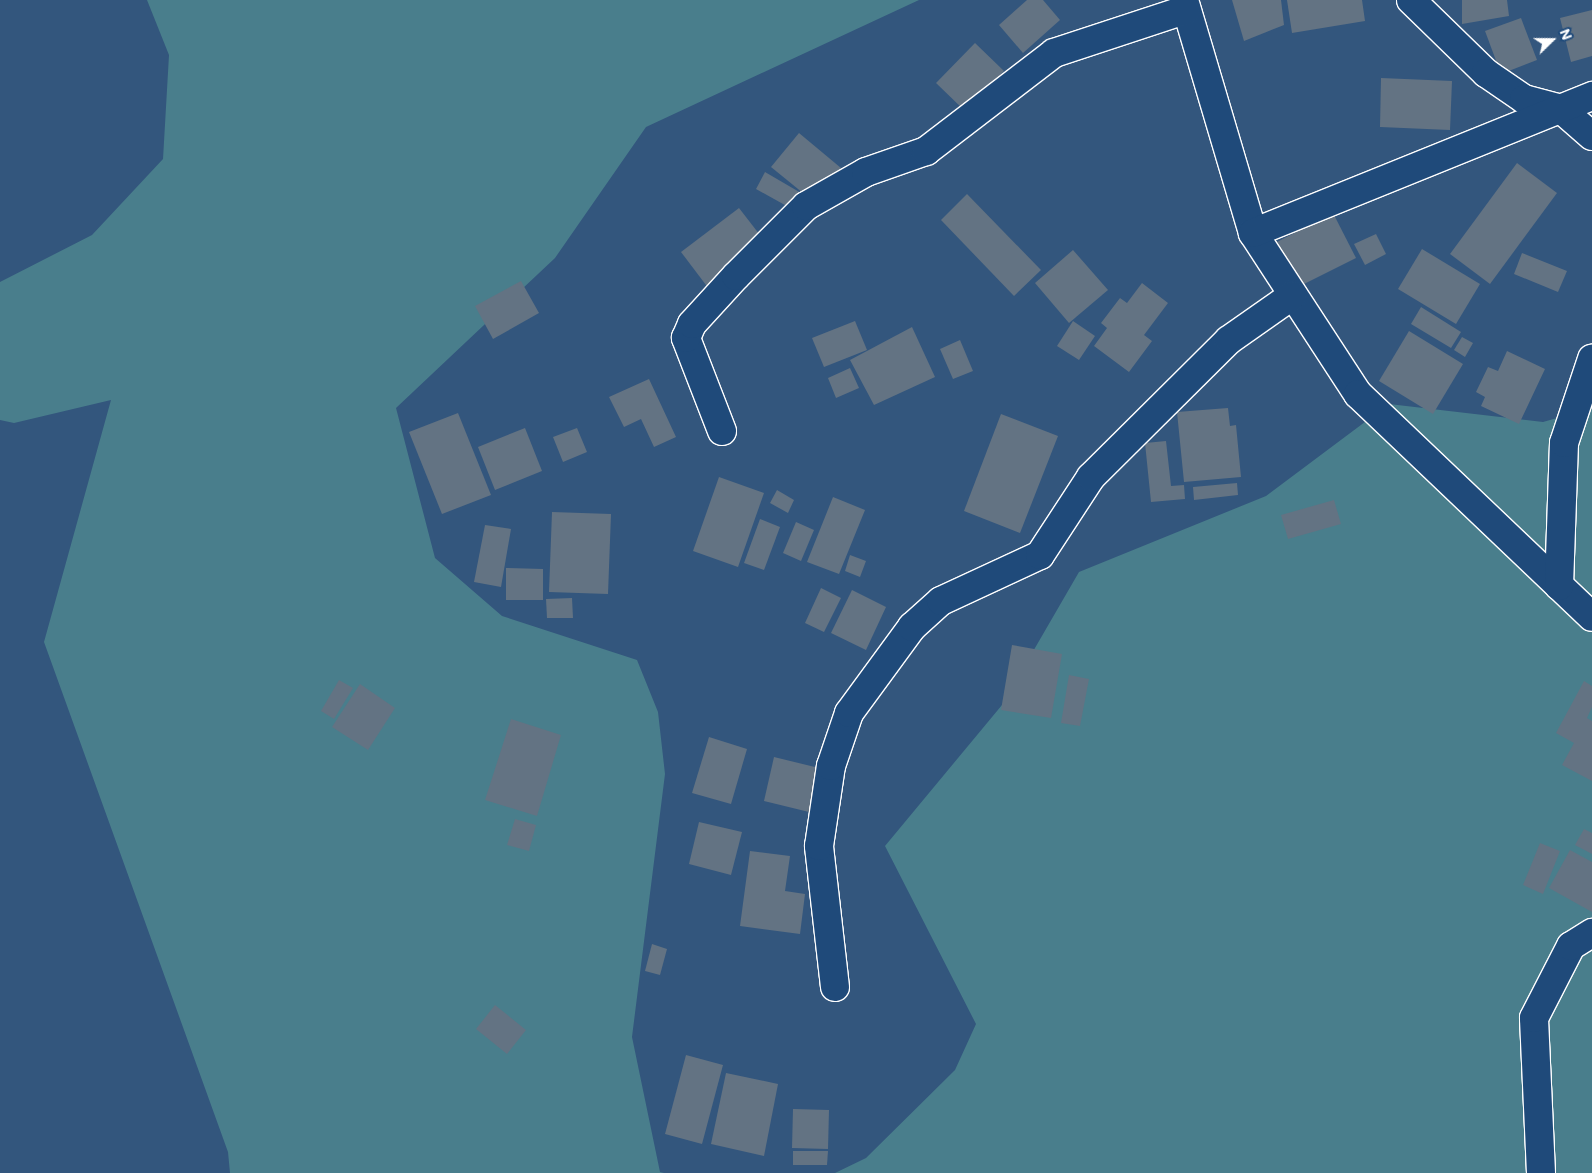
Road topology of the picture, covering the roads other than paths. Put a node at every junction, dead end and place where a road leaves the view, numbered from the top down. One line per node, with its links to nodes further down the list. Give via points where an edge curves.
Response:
1 (1411, 0): 4 (street, via 1486,72 1524,99)
2 (1184, 5): 6 (street); 9 (street, via 1054,53 926,151 866,172 806,206 730,282 692,324 686,338)
3 (1592, 96): 4 (street)
4 (1561, 109): 5 (street); 6 (street)
5 (1592, 136)
6 (1253, 233): 7 (street)
7 (1293, 295): 10 (street, via 1358,394); 13 (street, via 1229,340 1091,477 1040,555 941,601 912,627 849,713 831,766 819,846)
8 (1592, 359): 10 (street, via 1564,443)
9 (722, 431)
10 (1559, 586): 11 (street)
11 (1592, 617)
12 (1592, 933): 14 (street, via 1572,946 1534,1018)
13 (835, 987)
14 (1541, 1173)

